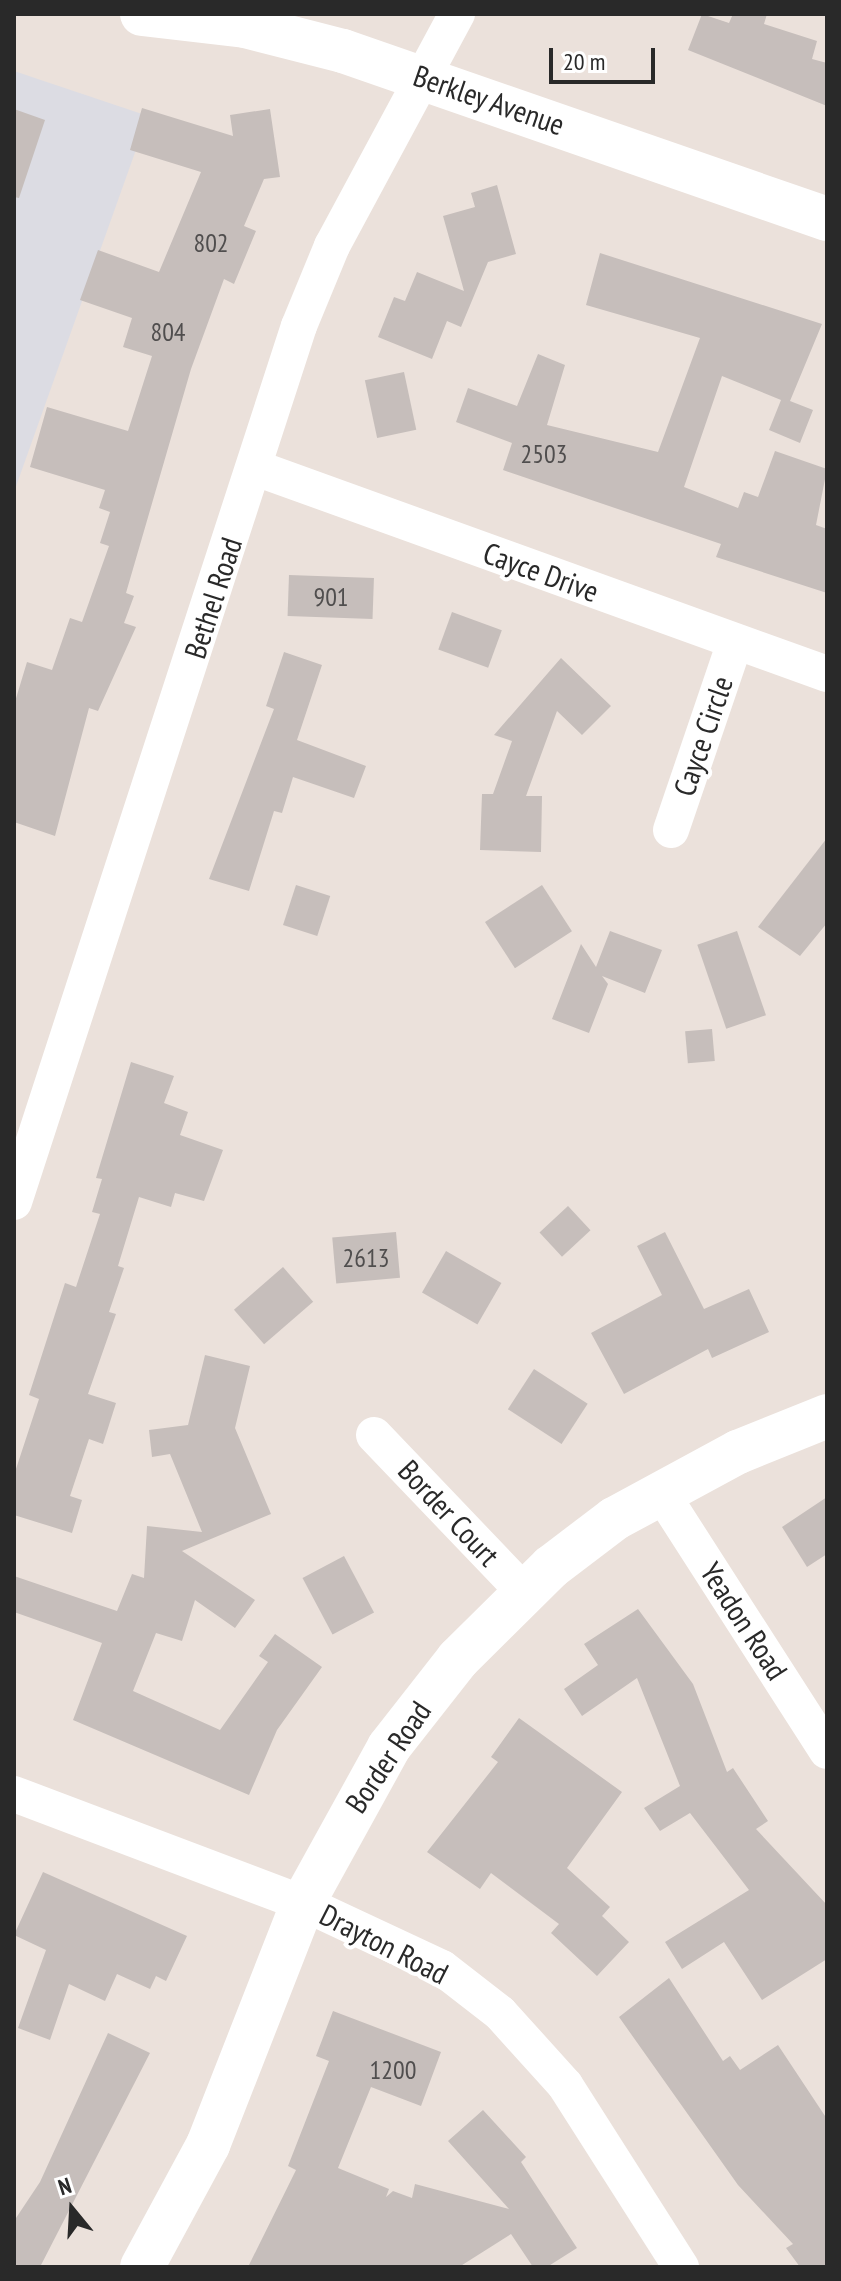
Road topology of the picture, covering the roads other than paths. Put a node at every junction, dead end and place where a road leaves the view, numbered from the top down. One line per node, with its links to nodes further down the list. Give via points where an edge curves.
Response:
1 (142, 14): 3 (street, Berkley Avenue, via 245,26)
2 (457, 14): 3 (street, Bethel Road)
3 (423, 76): 4 (street, Berkley Avenue); 5 (street, Bethel Road, via 332,246)
4 (827, 219)
5 (256, 468): 6 (street, Cayce Drive); 9 (street, Bethel Road)
6 (735, 642): 7 (street, Cayce Drive); 8 (street, Cayce Circle)
7 (827, 674)
8 (671, 830)
9 (14, 1202)
10 (827, 1416): 12 (street, Border Road)
11 (374, 1435): 13 (street, Border Court)
12 (660, 1491): 13 (street, Border Road); 14 (street, Yeadon Road)
13 (524, 1592): 16 (street, Border Road, via 389,1747)
14 (827, 1751)
15 (14, 1794): 16 (street, Drayton Road)
16 (303, 1903): 17 (street, Border Road, via 208,2145); 18 (street, Drayton Road, via 442,1968 500,2013 565,2085)
17 (142, 2267)
18 (681, 2267)

